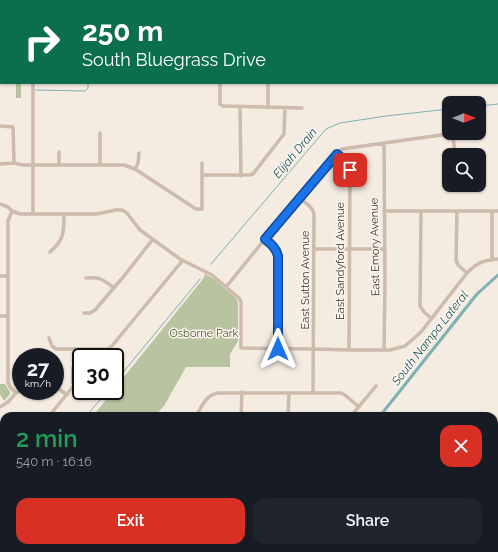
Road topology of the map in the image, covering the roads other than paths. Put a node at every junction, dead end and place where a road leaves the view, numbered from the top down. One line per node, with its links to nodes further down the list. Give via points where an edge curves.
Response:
1 (76, 0): 2 (main road)
2 (195, 0): 3 (main road)
3 (236, 0)
4 (33, 84): 21 (street)
5 (220, 84): 7 (street, via 220,104)
6 (268, 84): 8 (street)
7 (240, 107): 8 (street); 26 (street)
8 (268, 108): 9 (street)
9 (285, 108): 10 (street); 26 (street, via 284,134 253,174)
10 (302, 108)
11 (0, 126): 18 (street, via 13,126)
12 (100, 134): 23 (street)
13 (384, 143): 14 (street, via 441,135 452,138); 17 (street, via 342,149); 30 (street, East Emory Avenue)
14 (454, 148)
15 (59, 152): 22 (street)
16 (140, 154): 24 (street)
17 (337, 154): 27 (street); 40 (street, East Sandyford Avenue, via 348,164 350,170)
18 (14, 163): 20 (street); 21 (street)
19 (202, 163): 25 (street)
20 (0, 164)
21 (32, 164): 22 (street); 35 (street)
22 (59, 164): 23 (street)
23 (100, 165): 24 (street)
24 (135, 169): 25 (street, via 196,209 202,208)
25 (202, 175): 26 (street)
26 (241, 176)
27 (299, 198): 38 (street); 39 (street, East Sutton Avenue, via 313,210)
28 (0, 204): 29 (street)
29 (12, 211): 35 (street); 48 (street, via 8,221)
30 (384, 211): 31 (street); 41 (street, East Emory Avenue)
31 (421, 211): 32 (street); 55 (street, via 420,306)
32 (457, 211): 33 (street); 46 (street, via 456,260)
33 (492, 211): 34 (street); 45 (street)
34 (498, 211)
35 (33, 214): 36 (street)
36 (64, 215): 37 (street, via 122,210 140,230); 42 (street, via 64,233)
37 (153, 239): 44 (street); 51 (street)
38 (265, 239): 50 (street); 60 (street, via 273,246 278,256)
39 (314, 249): 40 (street); 58 (street, East Sutton Avenue)
40 (349, 249): 41 (street); 61 (street, East Sandyford Avenue)
41 (385, 249): 62 (street, East Emory Avenue)
42 (50, 252)
43 (498, 259): 45 (street)
44 (183, 260): 50 (street); 57 (street)
45 (492, 260): 46 (street, via 474,266)
46 (467, 273): 55 (street)
47 (0, 276): 48 (street)
48 (8, 276): 54 (street)
49 (86, 278): 51 (street, via 102,279)
50 (226, 287): 60 (street, via 241,302 241,348)
51 (114, 288): 52 (street, via 95,310)
52 (84, 313)
53 (0, 316): 54 (street)
54 (8, 316): 65 (street, via 8,382)
55 (431, 318): 62 (street, via 421,332 405,346)
56 (49, 338): 59 (street, via 56,349)
57 (108, 348)
58 (313, 348): 60 (street); 61 (street); 69 (street, East Sutton Avenue)
59 (72, 349)
60 (278, 349)
61 (349, 350): 62 (street)
62 (384, 350)
63 (376, 386): 73 (street)
64 (72, 388): 70 (street)
65 (12, 389)
66 (64, 392): 70 (street)
67 (242, 392): 68 (street); 75 (street, via 212,394); 76 (street)
68 (289, 393): 69 (street); 77 (street)
69 (313, 393): 73 (street, via 340,393)
70 (67, 395): 74 (street)
71 (12, 398): 72 (street)
72 (0, 407)
73 (358, 407): 78 (street)
74 (52, 412)
75 (198, 412)
76 (241, 412)
77 (288, 412)
78 (354, 412)

